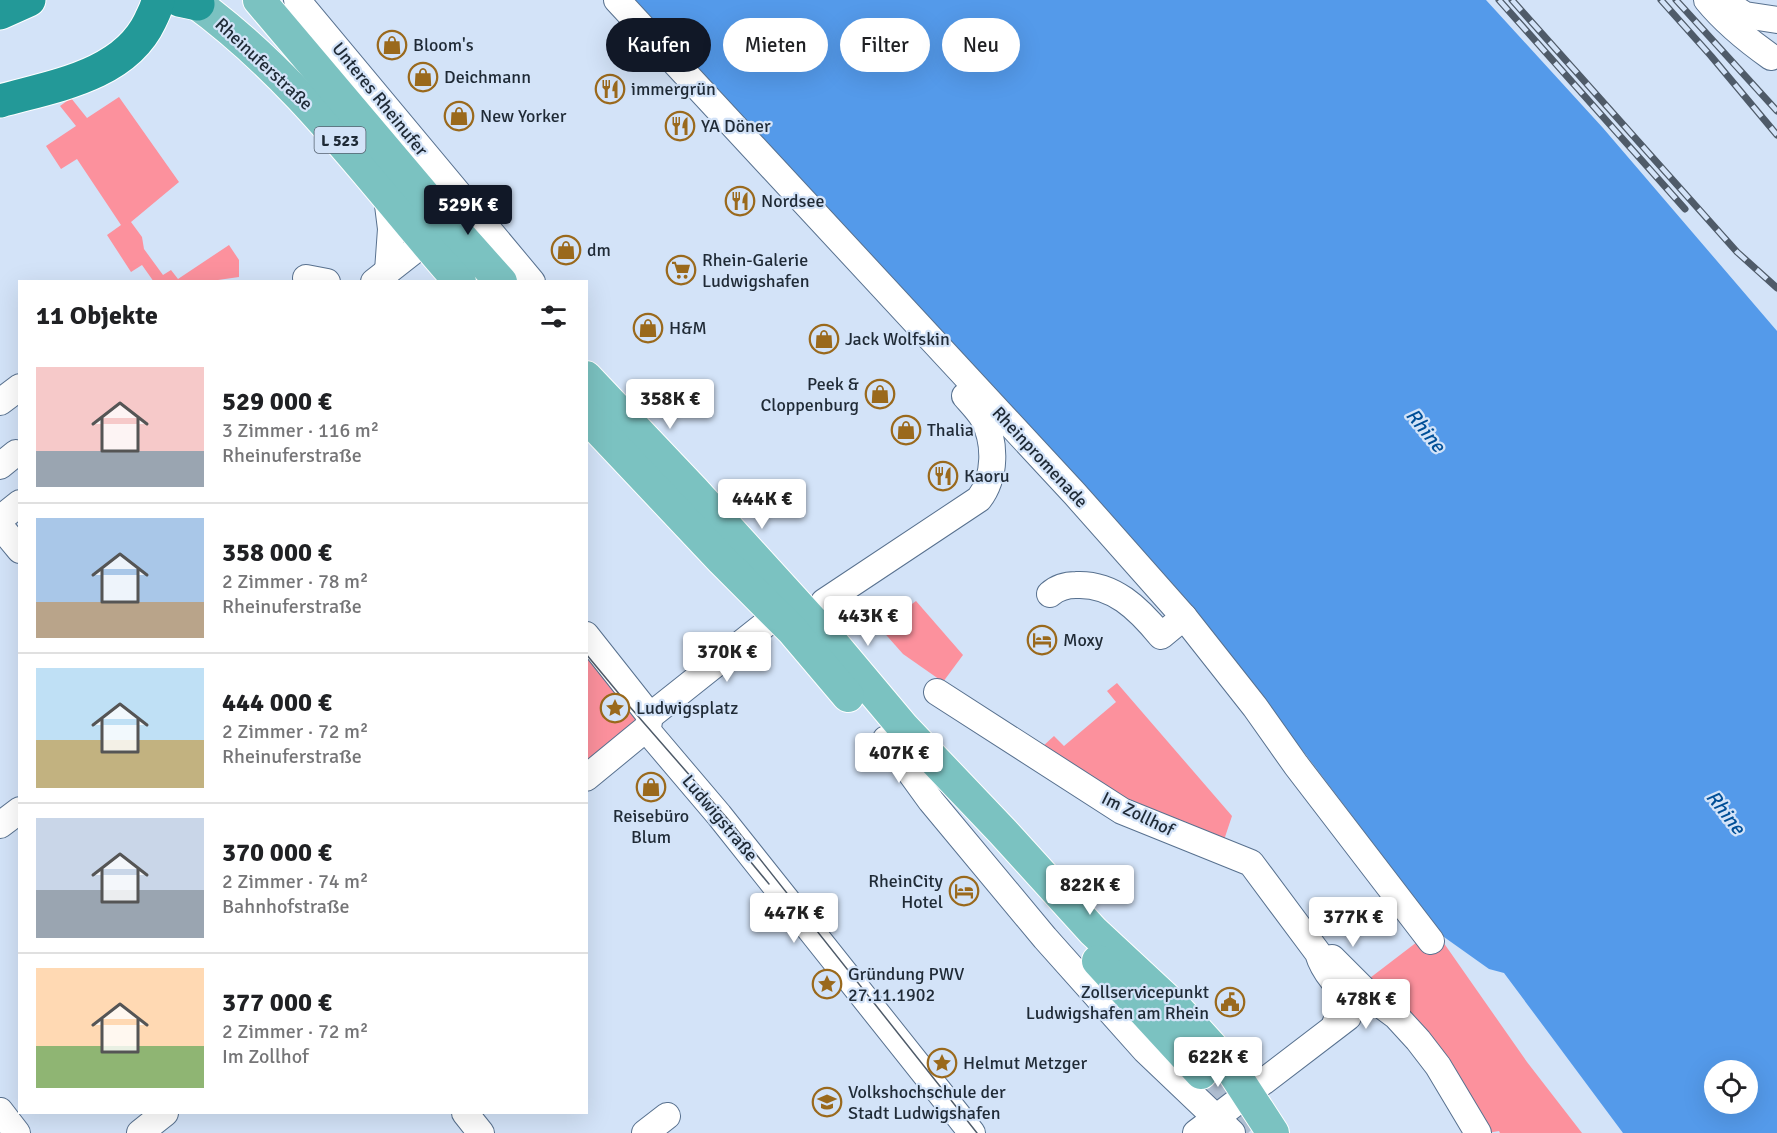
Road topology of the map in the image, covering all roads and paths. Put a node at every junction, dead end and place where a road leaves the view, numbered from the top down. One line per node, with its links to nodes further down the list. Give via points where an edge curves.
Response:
1 (158, 0): 11 (highway, via 144,33 124,55 98,70)
2 (259, 0): 17 (main road, Rheinuferstraße / L 523)
3 (297, 0): 18 (street, Unteres Rheinufer)
4 (616, 0): 19 (street, Rheinpromenade)
5 (1707, 0): 10 (street)
6 (1721, 0): 8 (street, via 1745,15)
7 (190, 1): 12 (main road, Rheinuferstraße / L 523, via 291,85)
8 (1777, 20)
9 (1777, 31): 10 (street, via 1773,37)
10 (1774, 66)
11 (0, 101)
12 (387, 197): 13 (main road, Rheinuferstraße / L 523); 14 (street, via 391,229)
13 (425, 242): 14 (street); 15 (main road, Rheinuferstraße / L 523); 16 (street, via 449,248)
14 (381, 276)
15 (458, 280)
16 (478, 280)
17 (499, 280)
18 (530, 280)
19 (952, 360): 31 (street, via 958,389 988,429 992,468 983,494); 32 (street, Rheinpromenade)
20 (588, 379): 31 (main road)
21 (18, 388): 22 (street)
22 (0, 402)
23 (588, 418): 31 (main road)
24 (18, 453): 25 (street)
25 (0, 466)
26 (18, 506): 27 (street)
27 (0, 519)
28 (0, 526): 29 (street)
29 (18, 548)
30 (1050, 594): 32 (street, via 1057,588 1083,584 1105,589 1136,608 1161,636)
31 (798, 606): 35 (street); 36 (main road)
32 (1184, 617): 40 (street, Rheinpromenade)
33 (588, 638): 35 (street, Ludwigstraße)
34 (937, 692): 41 (street, Im Zollhof, via 1122,811 1251,863)
35 (648, 723): 37 (street); 55 (street, Ludwigstraße)
36 (894, 733): 44 (main road); 45 (main road, via 1003,832 1093,931 1178,1010 1230,1067); 50 (street, via 931,801 1045,939 1145,1050)
37 (588, 776)
38 (18, 812): 39 (street)
39 (0, 825)
40 (1431, 941)
41 (1318, 953): 42 (street, Im Zollhof, via 1330,956); 43 (street, Im Zollhof, via 1341,992)
42 (1373, 999): 43 (street); 58 (street, via 1418,1040)
43 (1334, 1027): 45 (street)
44 (1201, 1073)
45 (1247, 1094): 50 (street); 57 (main road)
46 (0, 1111): 51 (street)
47 (164, 1114): 52 (street)
48 (466, 1114): 53 (street)
49 (667, 1116): 54 (street)
50 (1224, 1125): 56 (street)
51 (17, 1133)
52 (140, 1133)
53 (481, 1133)
54 (645, 1133)
55 (972, 1133)
56 (1196, 1133)
57 (1273, 1133)
58 (1478, 1133)

